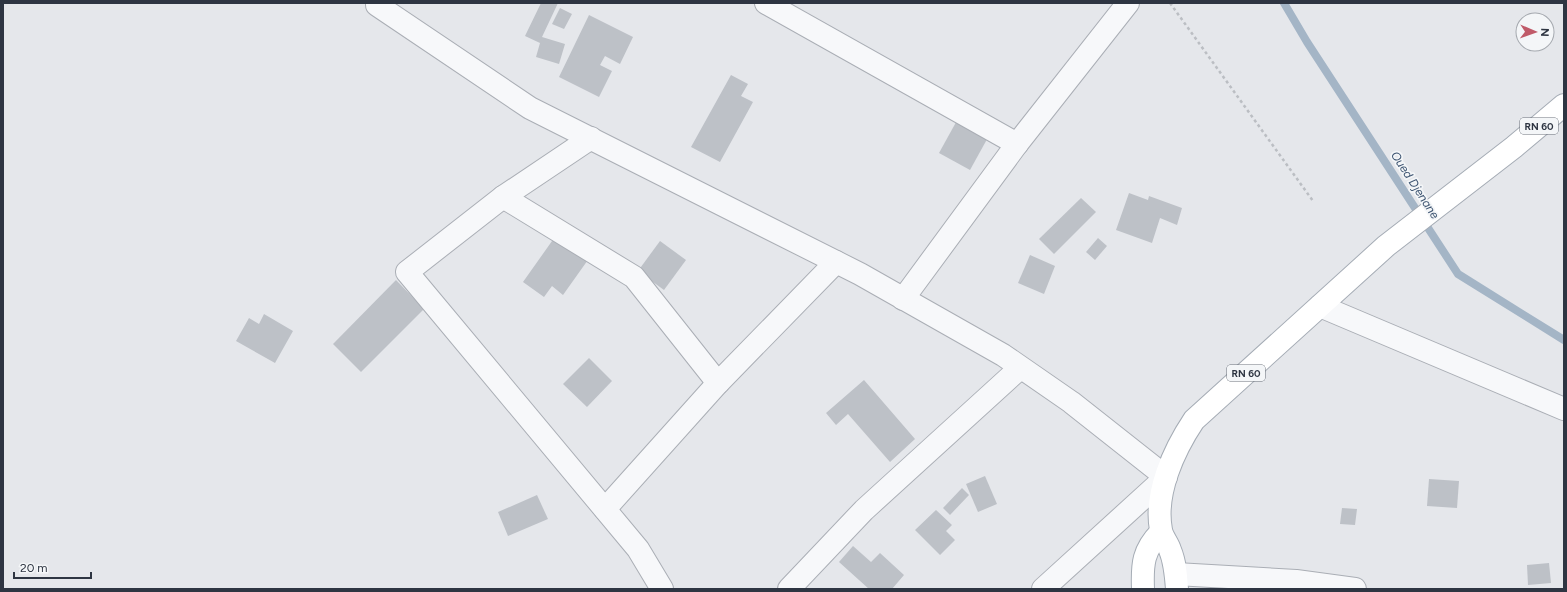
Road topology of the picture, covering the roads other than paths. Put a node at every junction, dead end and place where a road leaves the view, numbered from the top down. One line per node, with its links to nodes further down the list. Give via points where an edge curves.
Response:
1 (377, 3): 5 (street, via 377,6 530,108)
2 (766, 3): 6 (street)
3 (1128, 3): 6 (street)
4 (1564, 106): 10 (main road, RN 60, via 1386,246)
5 (591, 138): 7 (street); 8 (street)
6 (1017, 144): 9 (street)
7 (503, 197): 12 (street, via 634,277); 15 (street, via 407,272)
8 (836, 262): 9 (street); 12 (street)
9 (903, 298): 11 (street, via 1003,355)
10 (1320, 306): 13 (street); 14 (main road, RN 60, via 1194,420 1182,438)
11 (1020, 368): 14 (street, via 1071,402); 20 (street, via 864,510)
12 (718, 383): 15 (street)
13 (1564, 409)
14 (1166, 477): 16 (main road, RN 60, via 1160,513); 21 (street)
15 (605, 509): 19 (street, via 638,549)
16 (1161, 532): 17 (main road, RN 60, via 1170,550); 22 (main road, via 1153,540 1144,557)
17 (1177, 582): 18 (street)
18 (1296, 585): 23 (street)
19 (662, 589)
20 (789, 589)
21 (1043, 589)
22 (1143, 589)
23 (1355, 589)

